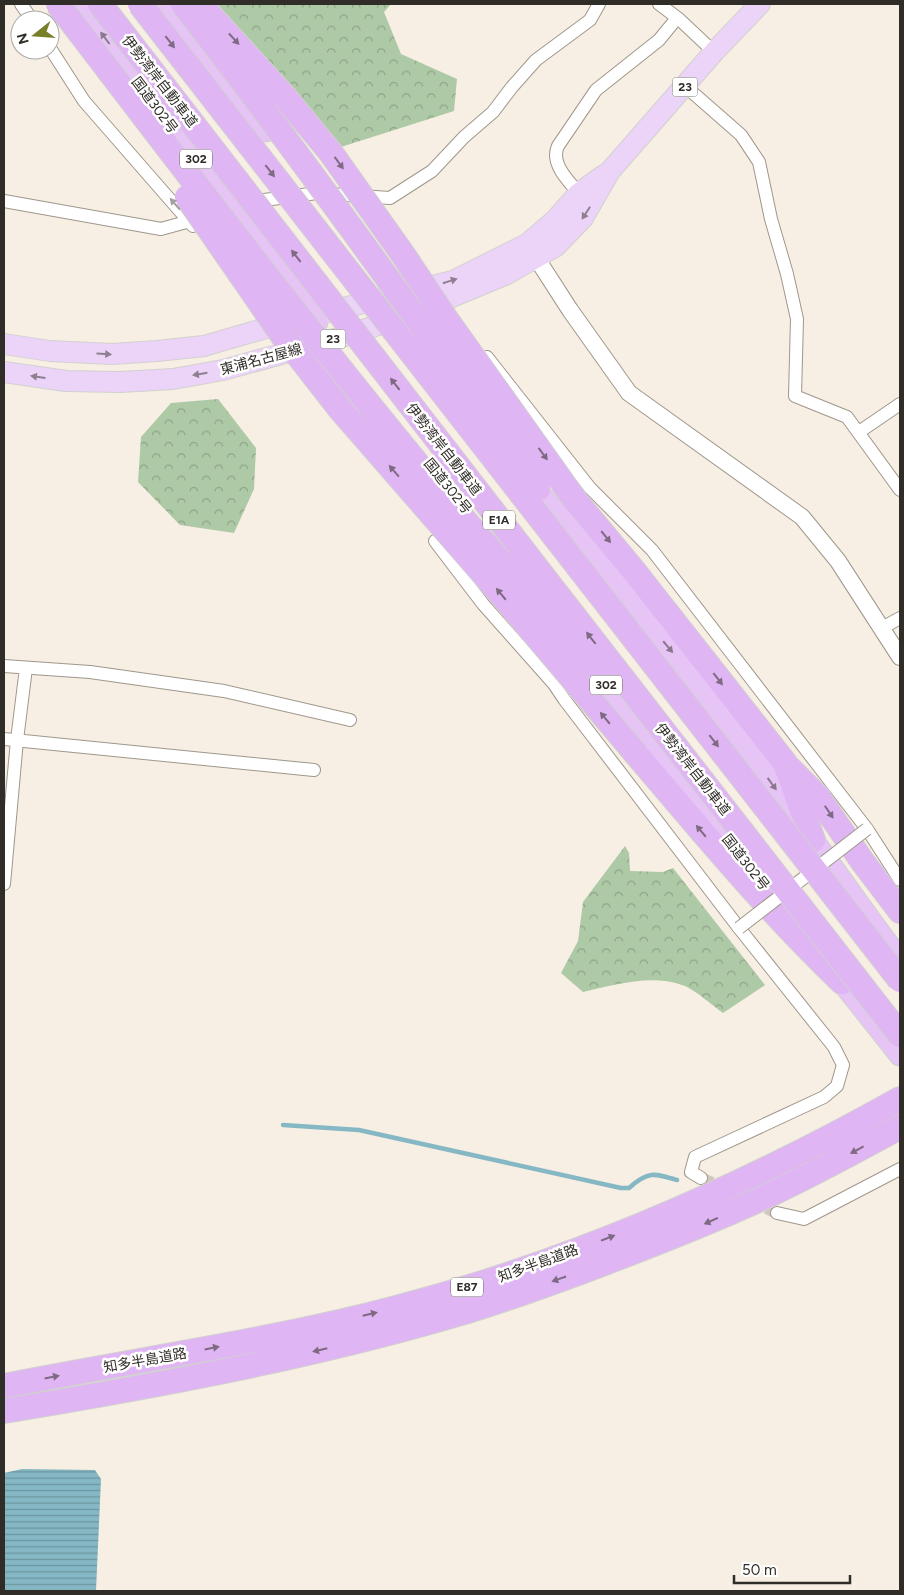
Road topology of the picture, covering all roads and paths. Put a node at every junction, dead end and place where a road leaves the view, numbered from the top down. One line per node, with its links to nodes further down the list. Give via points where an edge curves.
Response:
1 (56, 4): 47 (highway, bridge, via 272,283 436,486); 54 (highway, one-way to 1, bridge, via 760,899 310,372 253,294)
2 (79, 4): 19 (highway, 国道302号 / 302, one-way to 2)
3 (100, 4): 47 (highway, 伊勢湾岸自動車道 / E1A, one-way to 3, bridge)
4 (140, 4): 39 (highway, E1A, one-way to 39, bridge)
5 (162, 4): 16 (highway)
6 (183, 4): 39 (highway, bridge, via 350,225 616,599)
7 (200, 4): 43 (highway, one-way to 43, bridge, via 332,153 575,500)
8 (599, 4): 16 (street, via 590,20 536,60 493,112 432,171 390,198)
9 (659, 4): 11 (street)
10 (760, 4): 12 (main road, 東浦名古屋線 / 23)
11 (677, 18): 12 (street); 17 (street, via 659,40 596,90 554,153 567,181)
12 (714, 52): 14 (main road, 東浦名古屋線 / 23)
13 (58, 60): 20 (street, one-way to 13, via 84,101)
14 (685, 86): 15 (main road, 東浦名古屋線 / 23); 31 (street, via 741,135 758,162 797,319 795,396 847,417)
15 (610, 171): 17 (main road, 東浦名古屋線 / 23); 21 (main road, 東浦名古屋線 / 23, one-way to 21, via 583,218 555,247)
16 (317, 193): 19 (street); 22 (highway)
17 (579, 193): 21 (main road, 東浦名古屋線 / 23)
18 (4, 202): 20 (street, via 162,229)
19 (229, 204): 20 (street); 24 (highway, 国道302号 / 302)
20 (190, 221): 26 (street)
21 (532, 251): 22 (main road, 東浦名古屋線 / 23, one-way to 21, via 453,281); 23 (main road, 東浦名古屋線 / 23, via 508,274); 35 (street, via 629,393 802,517 838,560)
22 (390, 296): 24 (main road, 東浦名古屋線 / 23); 25 (highway)
23 (443, 302): 25 (main road, 東浦名古屋線 / 23); 45 (street, via 590,488 652,550)
24 (312, 315): 26 (main road, 東浦名古屋線 / 23); 27 (highway, 国道302号 / 302)
25 (406, 316): 27 (main road, 東浦名古屋線 / 23); 46 (highway, one-way to 46, via 522,473 702,688)
26 (265, 328): 28 (main road, 東浦名古屋線 / 23, one-way to 26, via 50,351 112,354 204,346)
27 (332, 340): 29 (main road, 東浦名古屋線 / 23, one-way to 29, via 223,370 173,379 66,381); 54 (highway, 国道302号 / 302)
28 (4, 344)
29 (4, 372)
30 (900, 404): 31 (street)
31 (859, 432): 32 (street)
32 (900, 490)
33 (435, 541): 51 (street, via 483,604 554,684)
34 (900, 618): 35 (street)
35 (882, 628): 36 (street)
36 (900, 657)
37 (4, 666): 38 (street)
38 (26, 668): 40 (street, via 90,672 224,691); 42 (street)
39 (694, 715): 53 (highway, E1A, one-way to 53, bridge)
40 (350, 720)
41 (4, 739): 42 (street)
42 (17, 740): 44 (street); 49 (street)
43 (784, 763): 46 (highway); 50 (highway, one-way to 50, via 818,797)
44 (314, 770)
45 (867, 829): 48 (street); 51 (street, bridge)
46 (813, 840): 52 (highway)
47 (766, 861): 55 (highway, 伊勢湾岸自動車道 / E1A, bridge)
48 (900, 880)
49 (4, 884)
50 (900, 911)
51 (739, 928): 60 (street, via 834,1047 843,1065 837,1086 824,1097 695,1157 691,1172)
52 (900, 960)
53 (900, 980)
54 (842, 982): 56 (highway, 国道302号 / 302)
55 (900, 1035)
56 (900, 1055)
57 (900, 1099): 62 (highway, 知多半島道路 / E87, one-way to 57, via 307,1329 397,1308 488,1281 696,1202 830,1138)
58 (900, 1127): 63 (highway, 知多半島道路 / E87, one-way to 63, via 769,1195 706,1223 565,1278 456,1315 242,1368)
59 (900, 1169): 61 (street, via 804,1219)
60 (701, 1178)
61 (777, 1213)
62 (4, 1386)
63 (4, 1411)

